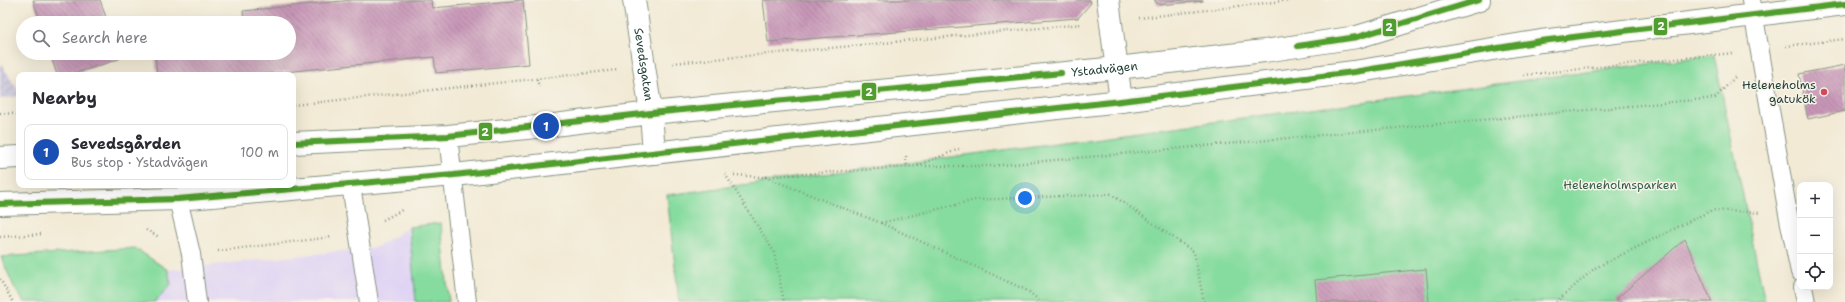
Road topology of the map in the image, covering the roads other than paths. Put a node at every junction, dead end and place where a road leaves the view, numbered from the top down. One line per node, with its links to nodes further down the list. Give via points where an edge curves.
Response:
1 (634, 0): 8 (main road, Sevedsgatan)
2 (1108, 0): 6 (main road)
3 (1480, 0): 6 (main road, Ystadvägen, via 1357,37)
4 (1845, 4): 5 (main road)
5 (1752, 8): 7 (main road, via 1354,72); 18 (lane)
6 (1117, 68): 7 (main road); 8 (main road, Ystadvägen)
7 (1121, 101): 11 (main road)
8 (651, 113): 9 (main road, Ystadvägen); 11 (main road, Sevedsgatan)
9 (448, 136): 10 (main road, Ystadvägen); 14 (lane)
10 (296, 143)
11 (654, 153): 14 (main road)
12 (16, 157): 13 (main road)
13 (0, 158)
14 (454, 175): 15 (main road); 22 (lane)
15 (351, 185): 16 (main road); 21 (lane)
16 (178, 199): 17 (main road); 20 (lane, via 191,254)
17 (0, 204)
18 (1797, 258)
19 (1804, 290): 23 (lane)
20 (197, 302)
21 (369, 302)
22 (467, 302)
23 (1806, 302)

